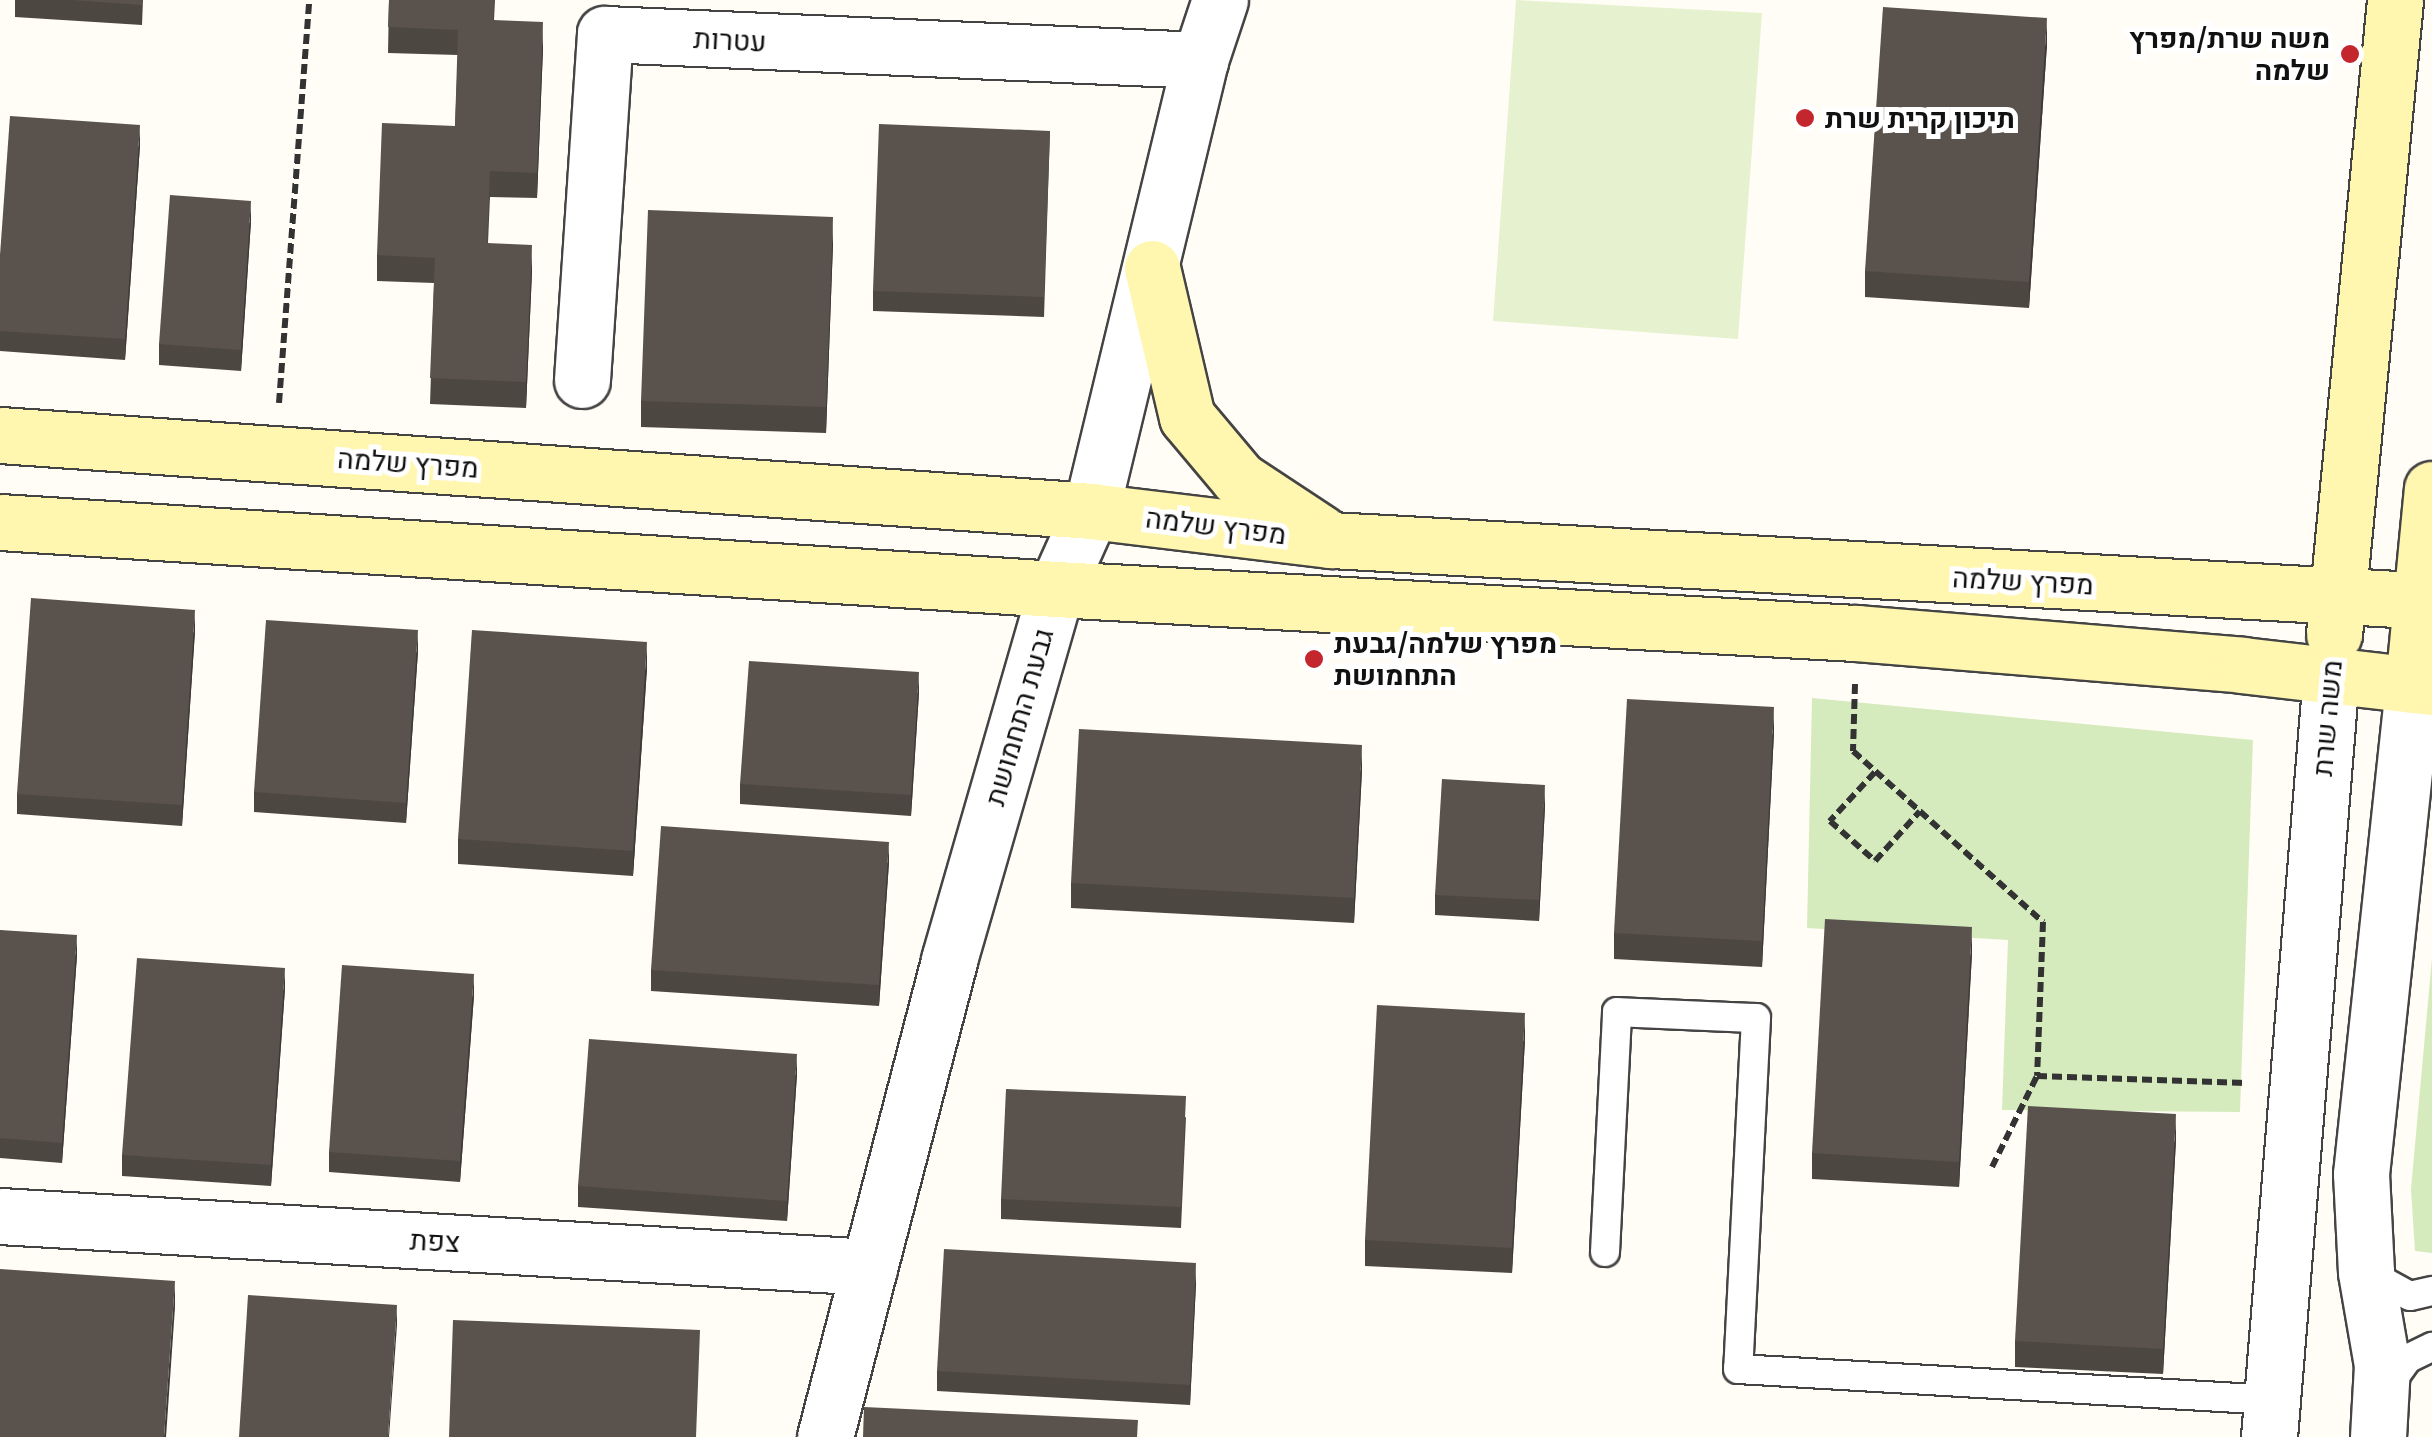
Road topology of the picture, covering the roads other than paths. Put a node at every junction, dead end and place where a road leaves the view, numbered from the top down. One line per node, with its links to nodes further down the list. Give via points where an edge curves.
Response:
1 (1220, 0): 3 (street, גבעת התחמושת)
2 (2395, 0): 9 (street, משה שרת)
3 (1200, 60): 4 (street, גבעת התחמושת); 5 (street, עטרות, via 606,34)
4 (1152, 268): 8 (street, גבעת התחמושת); 11 (street, via 1187,417 1239,479)
5 (582, 380)
6 (0, 435): 8 (street, מפרץ שלמה)
7 (2431, 508): 15 (street)
8 (1091, 511): 11 (street, מפרץ שלמה); 12 (street, גבעת התחמושת)
9 (2344, 513): 13 (street, via 2318,548); 14 (street, משה שרת)
10 (0, 522): 12 (street)
11 (1331, 540): 13 (street, מפרץ שלמה)
12 (1056, 590): 16 (street, via 1856,633); 20 (street, גבעת התחמושת)
13 (2239, 594): 14 (street, מפרץ שלמה)
14 (2336, 599): 15 (street, מפרץ שלמה); 16 (street, משה שרת)
15 (2426, 601): 17 (street)
16 (2330, 674): 17 (street); 25 (street, משה שרת)
17 (2422, 686): 21 (street, via 2361,1174)
18 (0, 1216): 20 (street, צפת)
19 (1605, 1252): 25 (lane, via 1617,1012 1756,1018 1738,1369)
20 (870, 1266): 26 (street, גבעת התחמושת)
21 (2366, 1272): 22 (lane, via 2410,1296); 24 (street, via 2382,1365)
22 (2432, 1292)
23 (2432, 1347): 24 (lane, via 2407,1359)
24 (2379, 1417)
25 (2270, 1419)
26 (825, 1437)

